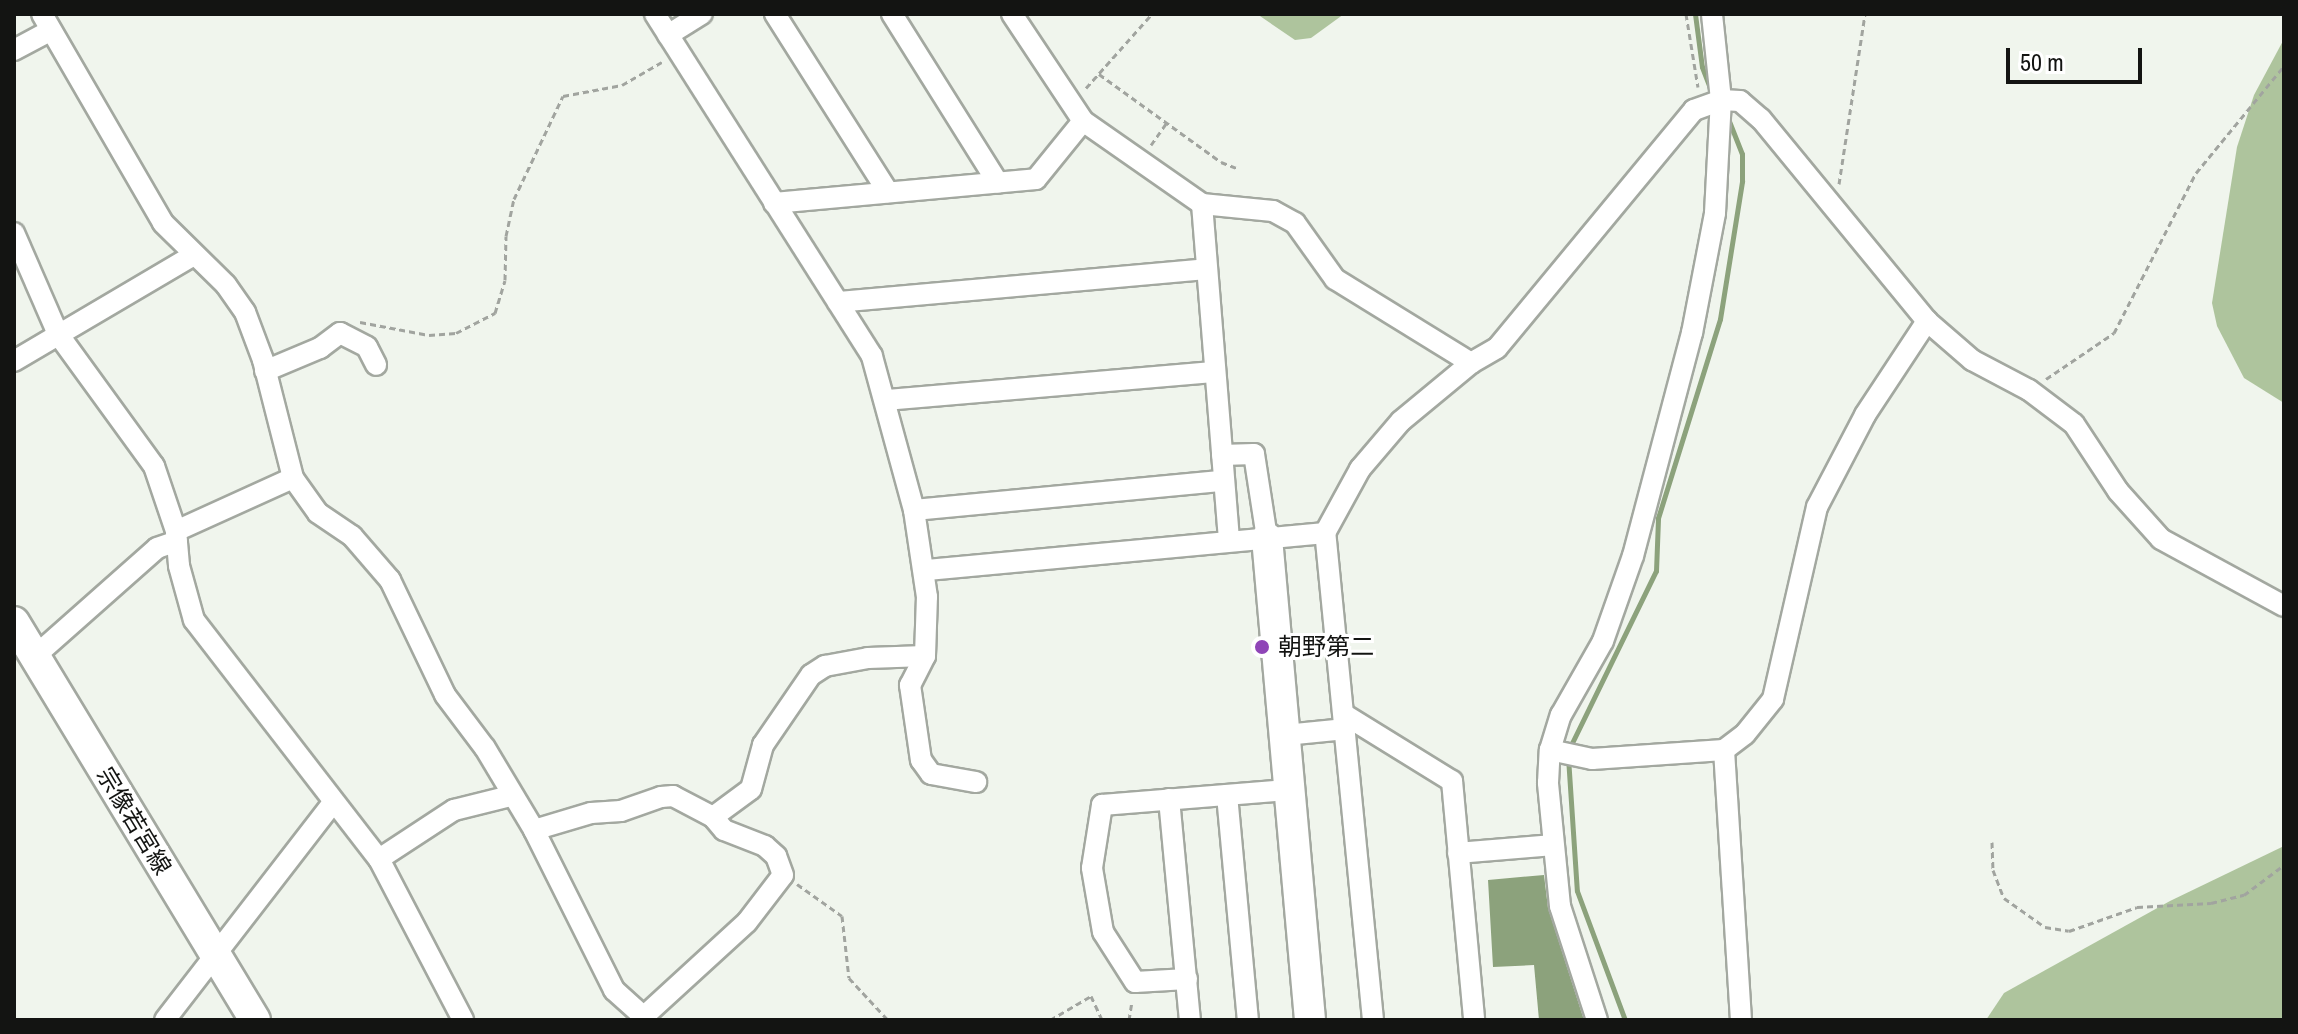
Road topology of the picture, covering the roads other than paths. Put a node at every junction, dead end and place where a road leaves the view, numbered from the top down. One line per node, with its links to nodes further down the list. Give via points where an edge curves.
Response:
1 (655, 14): 8 (street)
2 (702, 14): 8 (street)
3 (775, 14): 13 (street)
4 (892, 14): 12 (street)
5 (1012, 14): 11 (street)
6 (1712, 14): 10 (street)
7 (45, 23): 9 (street); 17 (street, via 163,223)
8 (674, 44): 14 (street)
9 (14, 50)
10 (1712, 103): 20 (street, via 1740,101 1761,119); 23 (street, via 1694,110 1497,348); 43 (street, via 1712,228 1692,333 1641,527 1603,641 1561,715)
11 (1077, 113): 12 (street, via 1036,179); 15 (street)
12 (998, 183): 13 (street)
13 (888, 192): 14 (street)
14 (774, 203): 19 (street)
15 (1202, 204): 18 (street); 23 (street, via 1273,211 1295,223 1335,279)
16 (14, 233): 21 (street)
17 (192, 256): 21 (street); 25 (street, via 226,285 245,312)
18 (1205, 269): 19 (street); 26 (street)
19 (838, 302): 27 (street, via 872,356)
20 (1927, 321): 37 (street, via 1972,360 2029,390 2074,424 2118,491 2161,539); 44 (street, via 1865,415 1817,507 1773,699)
21 (58, 334): 22 (street); 33 (street, via 154,466)
22 (14, 361)
23 (1471, 363): 32 (street, via 1401,421 1360,469)
24 (376, 365): 25 (street, via 367,347 340,333 320,348)
25 (265, 371): 29 (street)
26 (1215, 372): 27 (street); 28 (street)
27 (886, 400): 31 (street)
28 (1222, 455): 30 (street); 34 (street, via 1254,454)
29 (293, 478): 33 (street); 48 (street, via 318,513 352,536 390,580 445,695 485,748)
30 (1223, 481): 31 (street); 35 (street)
31 (914, 510): 36 (street)
32 (1325, 533): 34 (street); 41 (street)
33 (176, 536): 40 (street); 50 (street, via 194,620)
34 (1267, 538): 35 (street); 42 (street)
35 (1229, 540): 36 (street)
36 (927, 570): 39 (street)
37 (2284, 606)
38 (14, 622): 40 (street, 宗像若宮線)
39 (925, 656): 45 (street, via 910,685 921,760 931,774); 51 (street, via 868,658 825,666 811,675 763,745 751,789)
40 (34, 657): 56 (street, 宗像若宮線)
41 (1346, 722): 42 (street); 54 (street, via 1452,781); 65 (street)
42 (1285, 735): 46 (street)
43 (1550, 750): 44 (street, via 1592,759); 53 (street)
44 (1724, 750): 68 (street)
45 (976, 782)
46 (1290, 790): 47 (street); 64 (street)
47 (1227, 795): 49 (street); 63 (street)
48 (510, 796): 52 (street); 55 (street, via 454,810)
49 (1169, 799): 57 (street); 57 (street, via 1102,805 1092,868 1095,906 1103,932 1135,982)
50 (332, 804): 55 (street); 56 (street)
51 (713, 817): 52 (street, via 673,796); 58 (street, via 724,830 765,846 783,875 747,922)
52 (534, 830): 58 (street, via 614,990)
53 (1553, 845): 54 (street); 67 (street, via 1560,906)
54 (1458, 853): 66 (street)
55 (379, 859): 61 (street)
56 (215, 955): 59 (street); 60 (street, 宗像若宮線)
57 (1187, 979): 62 (street)
58 (641, 1018)
59 (165, 1020)
60 (255, 1020)
61 (463, 1020)
62 (1190, 1020)
63 (1248, 1020)
64 (1310, 1020)
65 (1373, 1020)
66 (1474, 1020)
67 (1597, 1020)
68 (1741, 1020)

